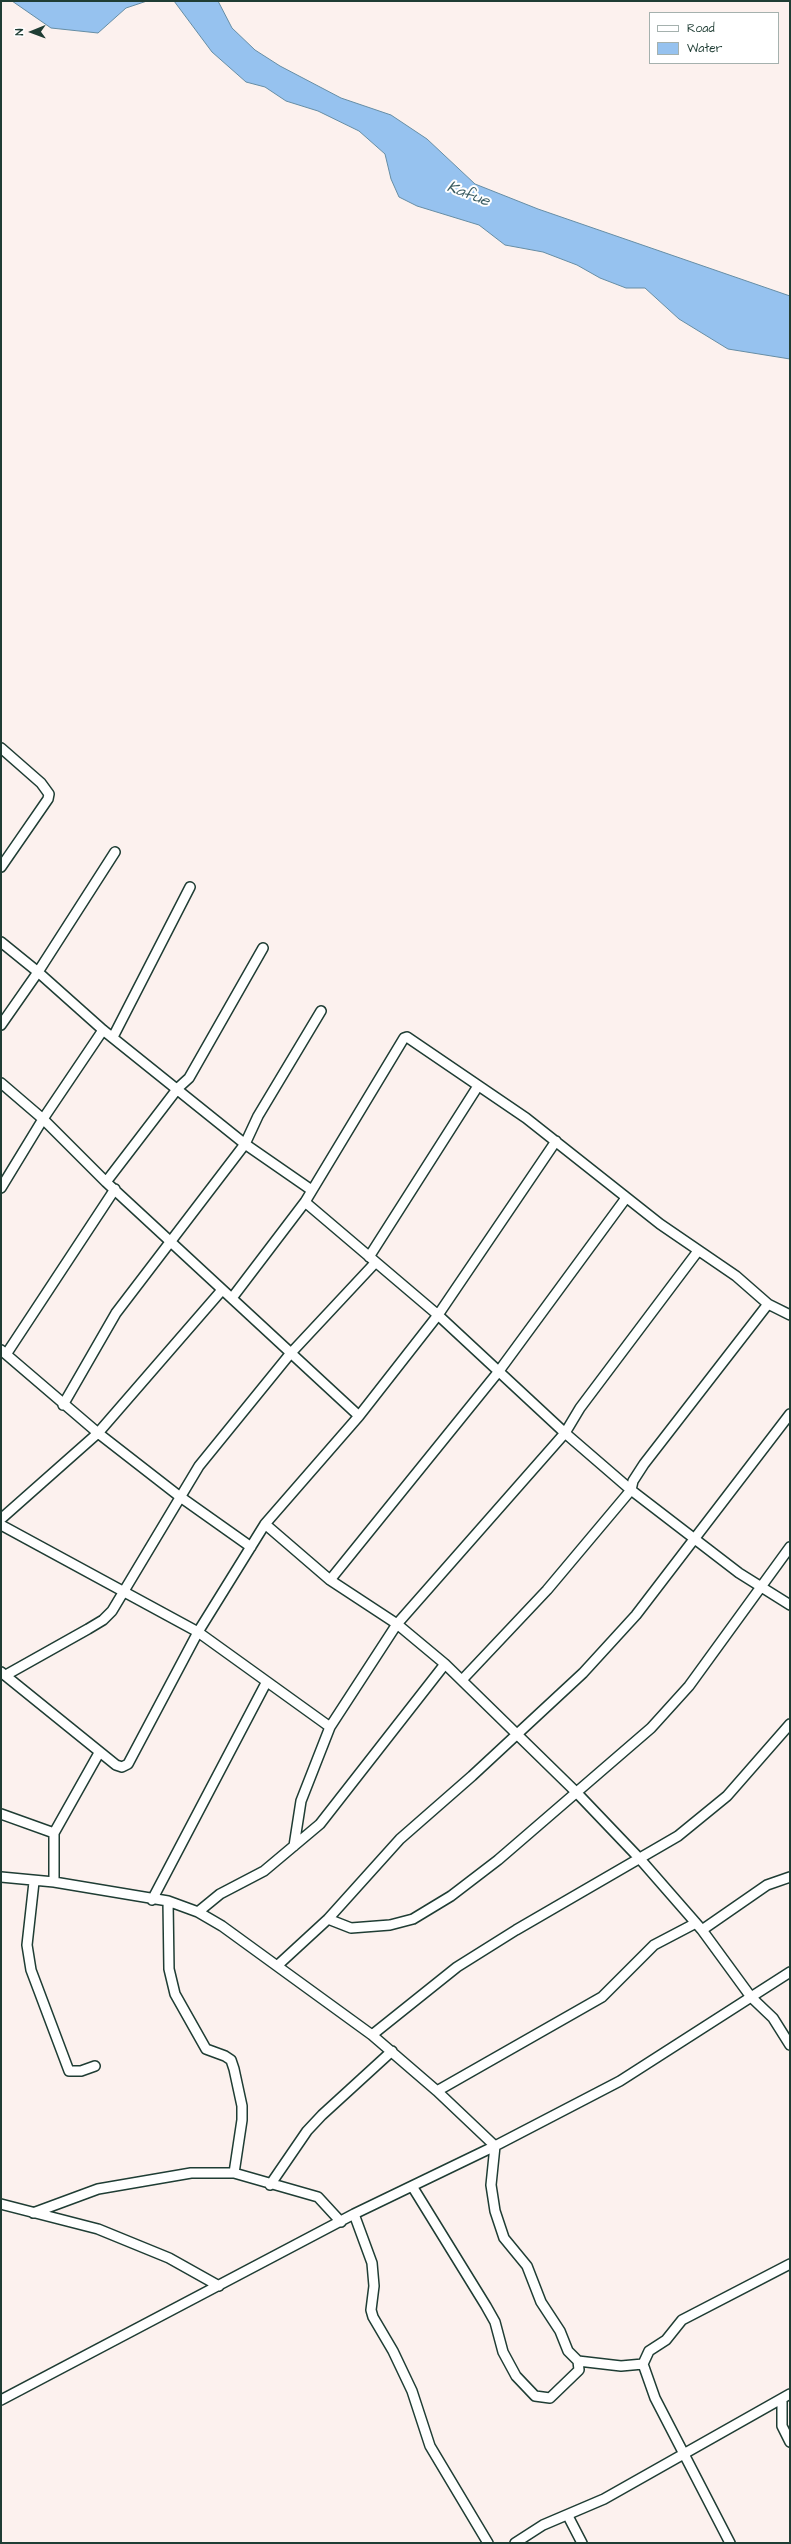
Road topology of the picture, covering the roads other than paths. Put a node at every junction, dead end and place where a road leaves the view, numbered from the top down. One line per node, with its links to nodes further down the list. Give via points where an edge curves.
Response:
1 (1, 748): 3 (street, via 41,783 49,794)
2 (115, 852): 7 (street)
3 (1, 867)
4 (190, 887): 11 (street)
5 (1, 942): 7 (street)
6 (263, 948): 14 (street, via 197,1065 189,1078)
7 (38, 972): 9 (street); 10 (street)
8 (321, 1011): 17 (street, via 258,1116)
9 (1, 1025)
10 (103, 1030): 11 (street); 15 (street)
11 (113, 1037): 14 (street)
12 (1, 1084): 15 (street)
13 (478, 1086): 16 (street); 21 (street, via 414,1039 404,1038); 26 (street)
14 (178, 1088): 17 (street); 18 (street)
15 (43, 1119): 18 (street); 19 (street)
16 (556, 1141): 22 (street); 30 (street)
17 (245, 1144): 21 (street); 24 (street)
18 (106, 1182): 20 (street)
19 (1, 1188)
20 (115, 1189): 24 (street); 32 (street)
21 (310, 1189): 23 (street)
22 (626, 1198): 25 (street); 34 (street)
23 (305, 1202): 26 (street); 28 (street)
24 (171, 1241): 27 (street); 35 (street, via 102,1334)
25 (698, 1251): 29 (street, via 736,1276); 39 (street, via 580,1408)
26 (372, 1260): 30 (street); 33 (street)
27 (222, 1290): 28 (street); 38 (street)
28 (232, 1298): 33 (street)
29 (768, 1304): 31 (street); 40 (street, via 644,1464 633,1481)
30 (438, 1315): 34 (street); 37 (street)
31 (790, 1315)
32 (4, 1351): 35 (street)
33 (290, 1354): 37 (street); 41 (street, via 199,1466)
34 (499, 1371): 39 (street); 48 (street)
35 (63, 1405): 38 (street)
36 (790, 1414): 45 (street)
37 (359, 1416): 43 (street)
38 (98, 1433): 41 (street); 42 (street)
39 (565, 1433): 40 (street); 52 (street)
40 (631, 1490): 45 (street); 56 (street, via 546,1590)
41 (179, 1496): 46 (street); 50 (street)
42 (1, 1519)
43 (265, 1524): 46 (street); 48 (street)
44 (1, 1525): 50 (street)
45 (695, 1538): 49 (street); 60 (street, via 636,1615 583,1673)
46 (250, 1547): 53 (street)
47 (790, 1547): 49 (street)
48 (330, 1580): 52 (street)
49 (760, 1587): 51 (street); 62 (street, via 689,1686 651,1728)
50 (123, 1591): 53 (street); 55 (street, via 112,1611 103,1620)
51 (790, 1605)
52 (397, 1624): 54 (street); 59 (street)
53 (198, 1632): 57 (street); 61 (street, via 128,1764 122,1767 116,1765)
54 (445, 1664): 56 (street); 65 (street, via 320,1824)
55 (4, 1673): 61 (street)
56 (462, 1680): 60 (street)
57 (266, 1683): 59 (street); 71 (street)
58 (790, 1724): 66 (street, via 727,1796 678,1836)
59 (330, 1728): 65 (street, via 302,1801)
60 (515, 1734): 62 (street); 74 (street, via 472,1776 400,1839)
61 (99, 1752): 64 (street)
62 (577, 1793): 66 (street); 74 (street, via 451,1896 413,1918 390,1925 351,1928)
63 (1, 1814): 64 (street)
64 (54, 1833): 70 (street)
65 (294, 1846): 73 (street, via 264,1871 220,1894)
66 (640, 1858): 75 (street); 79 (street, via 458,1967)
67 (1, 1877): 69 (street)
68 (790, 1877): 75 (street, via 767,1885)
69 (34, 1882): 70 (street); 82 (street, via 27,1945 31,1970 69,2071 81,2072)
70 (54, 1882): 71 (street)
71 (152, 1900): 72 (street)
72 (168, 1901): 73 (street); 85 (street, via 170,1969 175,1994 206,2049 231,2060 234,2068 242,2106 242,2120)
73 (198, 1912): 76 (street)
74 (328, 1919): 76 (street)
75 (699, 1926): 78 (street); 83 (street, via 654,1946 602,1997)
76 (278, 1965): 79 (street)
77 (790, 1972): 78 (street)
78 (751, 1997): 80 (street, via 773,2018); 84 (street, via 620,2081)
79 (372, 2035): 81 (street)
80 (790, 2045)
81 (392, 2051): 83 (street); 86 (street, via 322,2115)
82 (95, 2066)
83 (437, 2091): 84 (street)
84 (495, 2146): 87 (street); 94 (street, via 491,2185 495,2211 504,2238 527,2266 541,2302 560,2331 568,2351)
85 (234, 2173): 86 (street); 89 (street, via 191,2173 98,2189)
86 (270, 2185): 91 (street, via 318,2197)
87 (412, 2186): 90 (street); 94 (street, via 495,2322 503,2352 516,2376 535,2396 550,2398 579,2370)
88 (1, 2204): 89 (street)
89 (33, 2213): 93 (street, via 98,2229 169,2258)
90 (354, 2214): 91 (street); 102 (street, via 372,2263 372,2317 393,2351 412,2392 430,2446)
91 (342, 2222): 93 (street)
92 (790, 2264): 95 (street, via 682,2320 666,2340 649,2351)
93 (219, 2286): 98 (street)
94 (578, 2361): 95 (street, via 621,2366)
95 (643, 2364): 100 (street, via 655,2398)
96 (790, 2394): 97 (street)
97 (782, 2399): 99 (street, via 782,2426); 100 (street)
98 (1, 2400)
99 (790, 2442)
100 (685, 2452): 101 (street, via 604,2499); 105 (street)
101 (568, 2516): 103 (street, via 542,2525); 104 (street)
102 (488, 2543)
103 (515, 2543)
104 (582, 2543)
105 (729, 2543)

